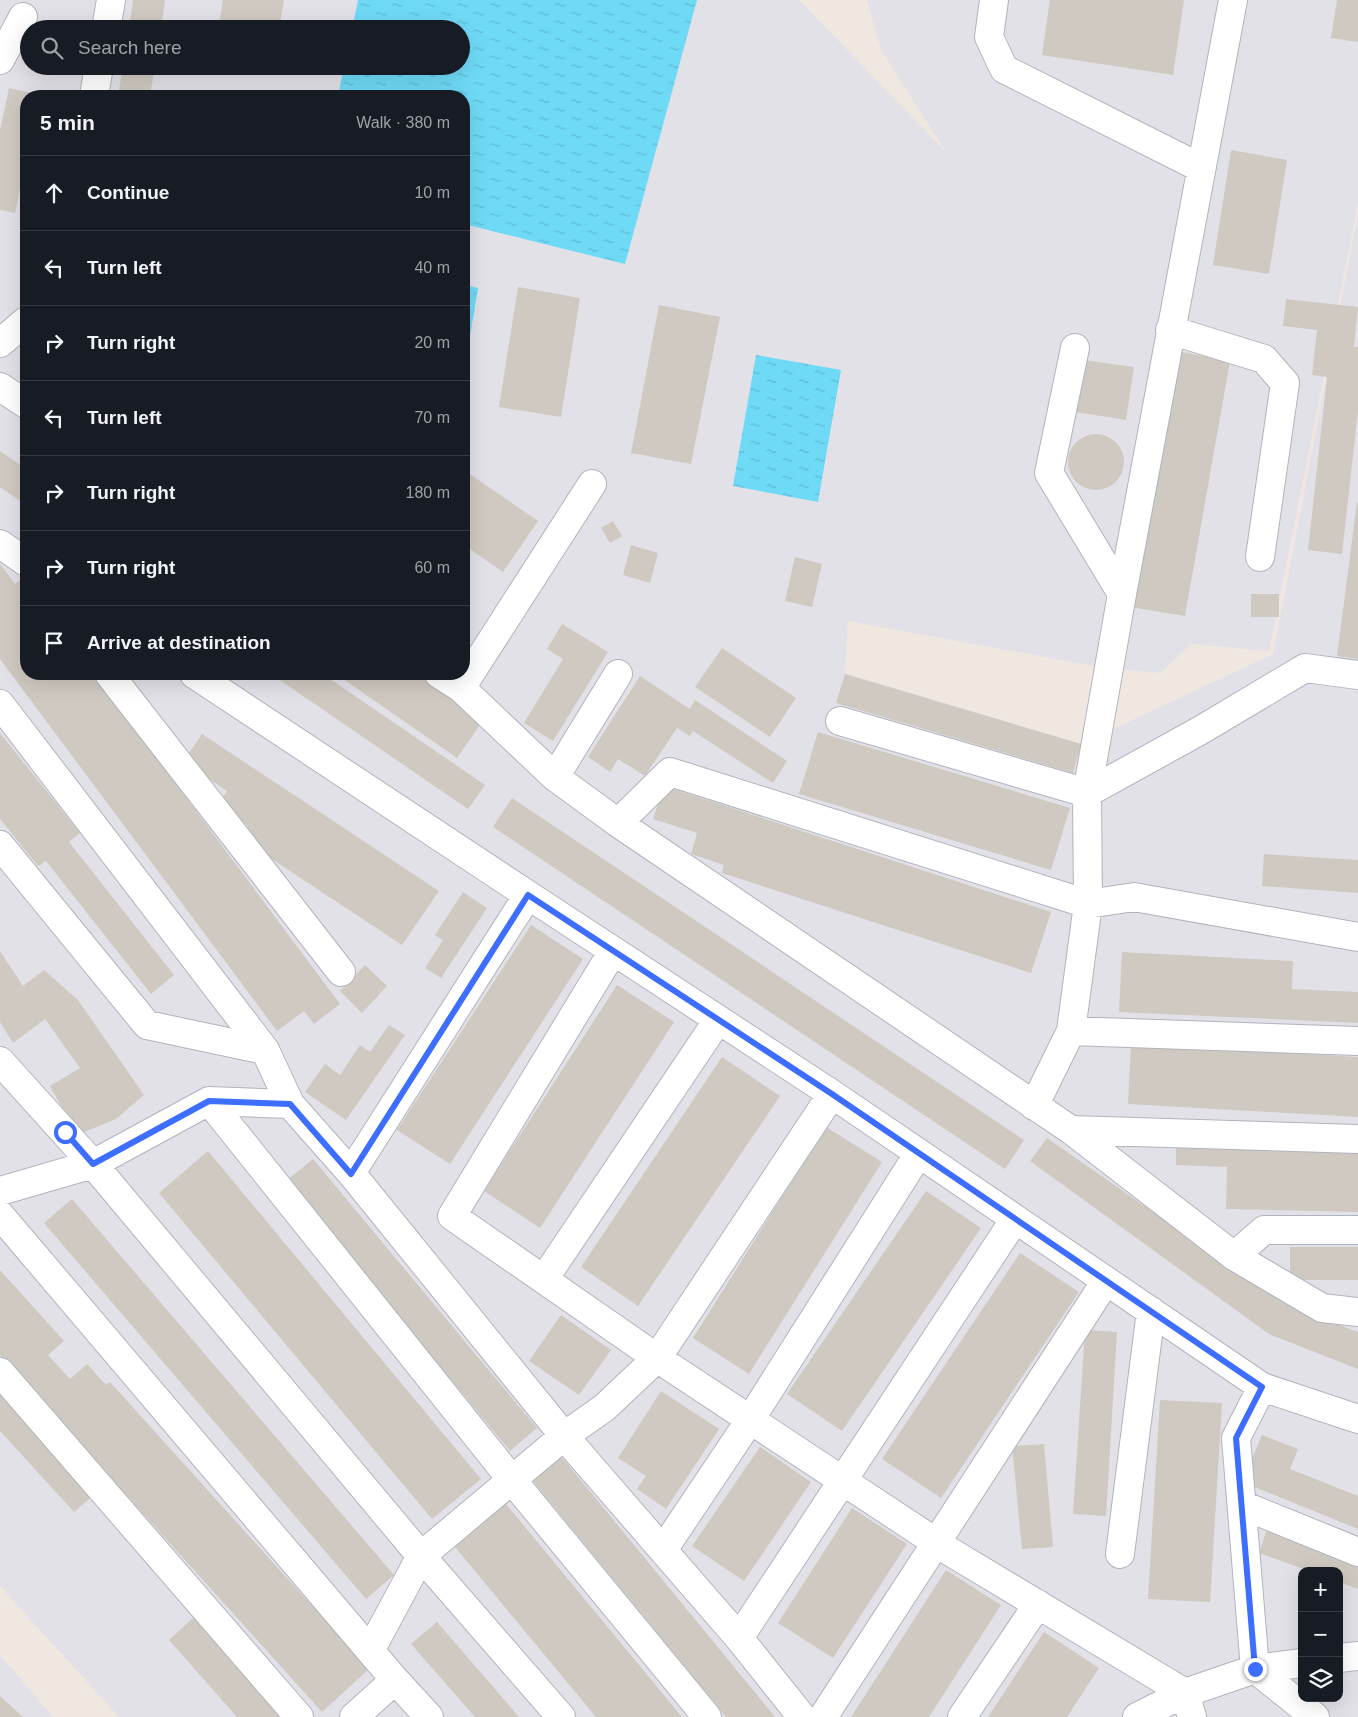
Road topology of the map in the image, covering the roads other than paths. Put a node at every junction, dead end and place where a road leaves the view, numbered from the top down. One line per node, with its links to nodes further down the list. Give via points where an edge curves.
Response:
1 (110, 0): 6 (lane)
2 (994, 0): 11 (lane, via 989,37 1004,69)
3 (1233, 0): 11 (lane)
4 (23, 17): 5 (lane)
5 (21, 20)
6 (107, 20)
7 (20, 23): 8 (lane)
8 (0, 60)
9 (98, 75): 10 (lane)
10 (95, 90)
11 (1201, 168): 13 (lane)
12 (20, 326): 14 (lane)
13 (1170, 330): 19 (lane, via 1264,359 1285,383); 20 (lane)
14 (0, 343)
15 (1075, 348): 20 (lane, via 1050,472)
16 (0, 387): 17 (lane)
17 (20, 400)
18 (592, 484): 21 (lane)
19 (1260, 557)
20 (1122, 594): 30 (lane)
21 (470, 653)
22 (618, 674): 29 (lane)
23 (1358, 675): 30 (lane, via 1305,668)
24 (114, 680): 37 (lane)
25 (203, 680): 33 (lane)
26 (450, 681): 29 (lane)
27 (0, 704): 41 (lane)
28 (840, 721): 30 (lane)
29 (555, 777): 31 (lane)
30 (1087, 794): 34 (lane)
31 (618, 822): 34 (lane, via 670,772); 46 (lane)
32 (0, 845): 41 (lane, via 147,1025)
33 (528, 895): 36 (lane); 51 (lane)
34 (1088, 904): 35 (lane, via 1134,897); 39 (lane)
35 (1358, 937)
36 (613, 951): 38 (lane); 57 (lane, via 452,1216)
37 (340, 972)
38 (718, 1020): 43 (lane); 57 (lane)
39 (1071, 1031): 40 (lane); 46 (lane)
40 (1358, 1041)
41 (265, 1050): 45 (lane)
42 (0, 1061): 50 (lane)
43 (832, 1094): 49 (lane); 61 (lane)
44 (209, 1101): 45 (lane); 50 (lane); 67 (lane)
45 (290, 1104): 51 (lane)
46 (1034, 1106): 47 (lane)
47 (1071, 1130): 48 (lane); 56 (lane)
48 (1358, 1139)
49 (919, 1154): 54 (lane); 65 (lane)
50 (93, 1164): 52 (lane); 74 (lane)
51 (351, 1174): 66 (lane)
52 (0, 1191)
53 (0, 1215): 77 (lane)
54 (1015, 1219): 58 (lane); 68 (lane)
55 (1358, 1230): 56 (lane, via 1264,1230)
56 (1234, 1256): 60 (lane, via 1322,1308)
57 (544, 1279): 61 (lane)
58 (1106, 1281): 59 (lane); 70 (lane)
59 (1151, 1311): 63 (lane); 73 (lane)
60 (1358, 1312)
61 (658, 1358): 65 (lane); 66 (lane, via 604,1408)
62 (0, 1372): 84 (lane)
63 (1262, 1387): 64 (lane); 69 (lane, via 1236,1438)
64 (1358, 1419)
65 (750, 1420): 68 (lane); 71 (lane)
66 (564, 1436): 67 (lane); 71 (lane)
67 (512, 1480): 74 (lane); 88 (lane)
68 (842, 1481): 70 (lane); 76 (lane)
69 (1242, 1505): 72 (lane); 81 (lane)
70 (936, 1542): 75 (lane); 90 (lane)
71 (663, 1550): 76 (lane)
72 (1358, 1552)
73 (1120, 1554)
74 (421, 1556): 77 (lane); 87 (lane)
75 (1038, 1604): 83 (lane); 91 (lane)
76 (739, 1638): 89 (lane)
77 (371, 1649): 82 (lane)
78 (1358, 1656): 79 (lane)
79 (1343, 1658)
80 (1298, 1664): 81 (lane)
81 (1255, 1669): 83 (lane); 93 (lane)
82 (395, 1680): 85 (lane); 86 (lane)
83 (1189, 1705): 92 (lane)
84 (299, 1717)
85 (354, 1717)
86 (429, 1717)
87 (561, 1717)
88 (707, 1717)
89 (802, 1717)
90 (823, 1717)
91 (962, 1717)
92 (1137, 1717)
93 (1316, 1717)

